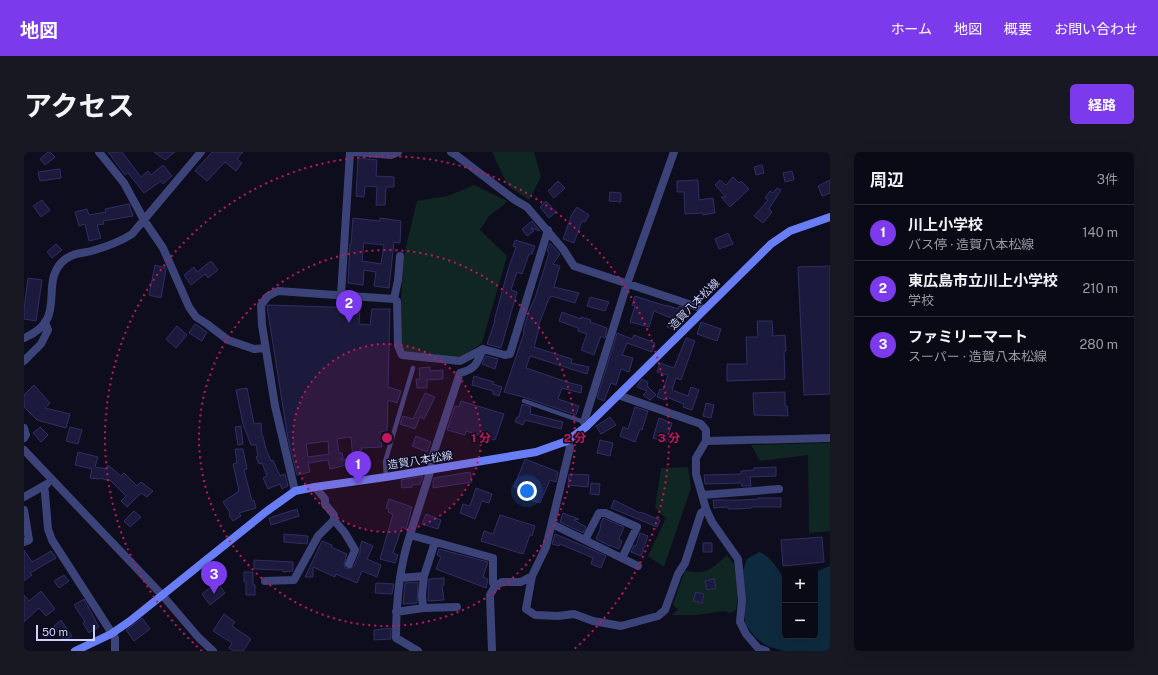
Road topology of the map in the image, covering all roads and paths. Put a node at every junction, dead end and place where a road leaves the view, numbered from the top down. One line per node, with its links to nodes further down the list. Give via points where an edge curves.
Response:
1 (99, 152): 9 (street, via 124,183)
2 (200, 152): 9 (street)
3 (350, 152): 13 (street)
4 (354, 152): 5 (street, via 391,156)
5 (398, 152)
6 (451, 152): 10 (street, via 526,208)
7 (674, 152): 12 (street)
8 (830, 217): 15 (main road, 造賀八本松線, via 790,232 771,244)
9 (144, 220): 16 (street, via 132,234 119,242 93,251 78,252 68,256 61,263 56,271 51,308); 18 (street, via 163,248 196,318 228,340 254,349)
10 (548, 230): 12 (street, via 574,266); 19 (street, via 510,354 504,355)
11 (400, 256): 14 (street)
12 (627, 284): 15 (street); 24 (street)
13 (341, 295): 14 (street); 18 (street, via 278,291 268,296 261,305)
14 (394, 299): 19 (street, via 397,301 398,346 402,355 460,361)
15 (704, 309): 22 (main road, 造賀八本松線)
16 (45, 322): 17 (street, via 33,334); 20 (street, via 48,330 41,344)
17 (24, 338)
18 (265, 348): 37 (street, via 275,406)
19 (483, 348): 31 (street, via 477,363 470,370 460,373 431,461)
20 (24, 361)
21 (413, 368): 32 (lane, via 385,462)
22 (618, 395): 24 (main road, 造賀八本松線); 29 (street, via 701,424 706,430)
23 (524, 401): 24 (lane)
24 (586, 424): 28 (main road, 造賀八本松線)
25 (24, 428): 26 (street)
26 (24, 438)
27 (830, 438): 29 (street)
28 (567, 441): 31 (main road, 造賀八本松線, via 536,452); 43 (street, via 570,447)
29 (706, 441): 38 (street, via 696,458 696,474)
30 (24, 450): 33 (street)
31 (431, 470): 32 (main road, 造賀八本松線); 44 (street)
32 (386, 477): 35 (main road, 造賀八本松線)
33 (52, 480): 34 (street); 56 (street)
34 (44, 487): 39 (street); 60 (street, via 48,529 52,540)
35 (315, 487): 37 (main road, 造賀八本松線); 42 (street, via 325,499)
36 (778, 489): 38 (street)
37 (295, 491): 56 (main road, 造賀八本松線)
38 (702, 495): 40 (street)
39 (24, 498)
40 (706, 509): 52 (street, via 701,513 685,563 678,574 665,610 658,616 621,626 593,621 574,614 535,615 526,609); 66 (street, via 738,559 742,600 740,622 758,648)
41 (24, 510): 46 (street, via 29,540)
42 (334, 520): 49 (street, via 355,550); 54 (street, via 318,536 294,580)
43 (552, 524): 45 (street); 52 (street, via 546,547)
44 (410, 535): 47 (street); 53 (street)
45 (586, 540): 48 (street); 48 (street, via 599,513 605,513 637,527)
46 (24, 542)
47 (435, 542): 51 (street); 55 (street, via 492,558 493,583)
48 (622, 558): 50 (street)
49 (349, 564)
50 (638, 566)
51 (424, 576): 53 (street); 58 (street)
52 (532, 576): 55 (street, via 521,582 502,582)
53 (400, 578): 59 (street)
54 (265, 581)
55 (496, 586): 65 (street, via 490,596)
56 (163, 596): 60 (main road, 造賀八本松線); 63 (street)
57 (457, 607): 58 (street)
58 (423, 608): 59 (street)
59 (396, 612): 64 (street, via 396,638)
60 (111, 634): 61 (main road, 造賀八本松線); 62 (street, via 115,638)
61 (75, 651)
62 (115, 651)
63 (213, 651)
64 (418, 651)
65 (492, 651)
66 (766, 651)

